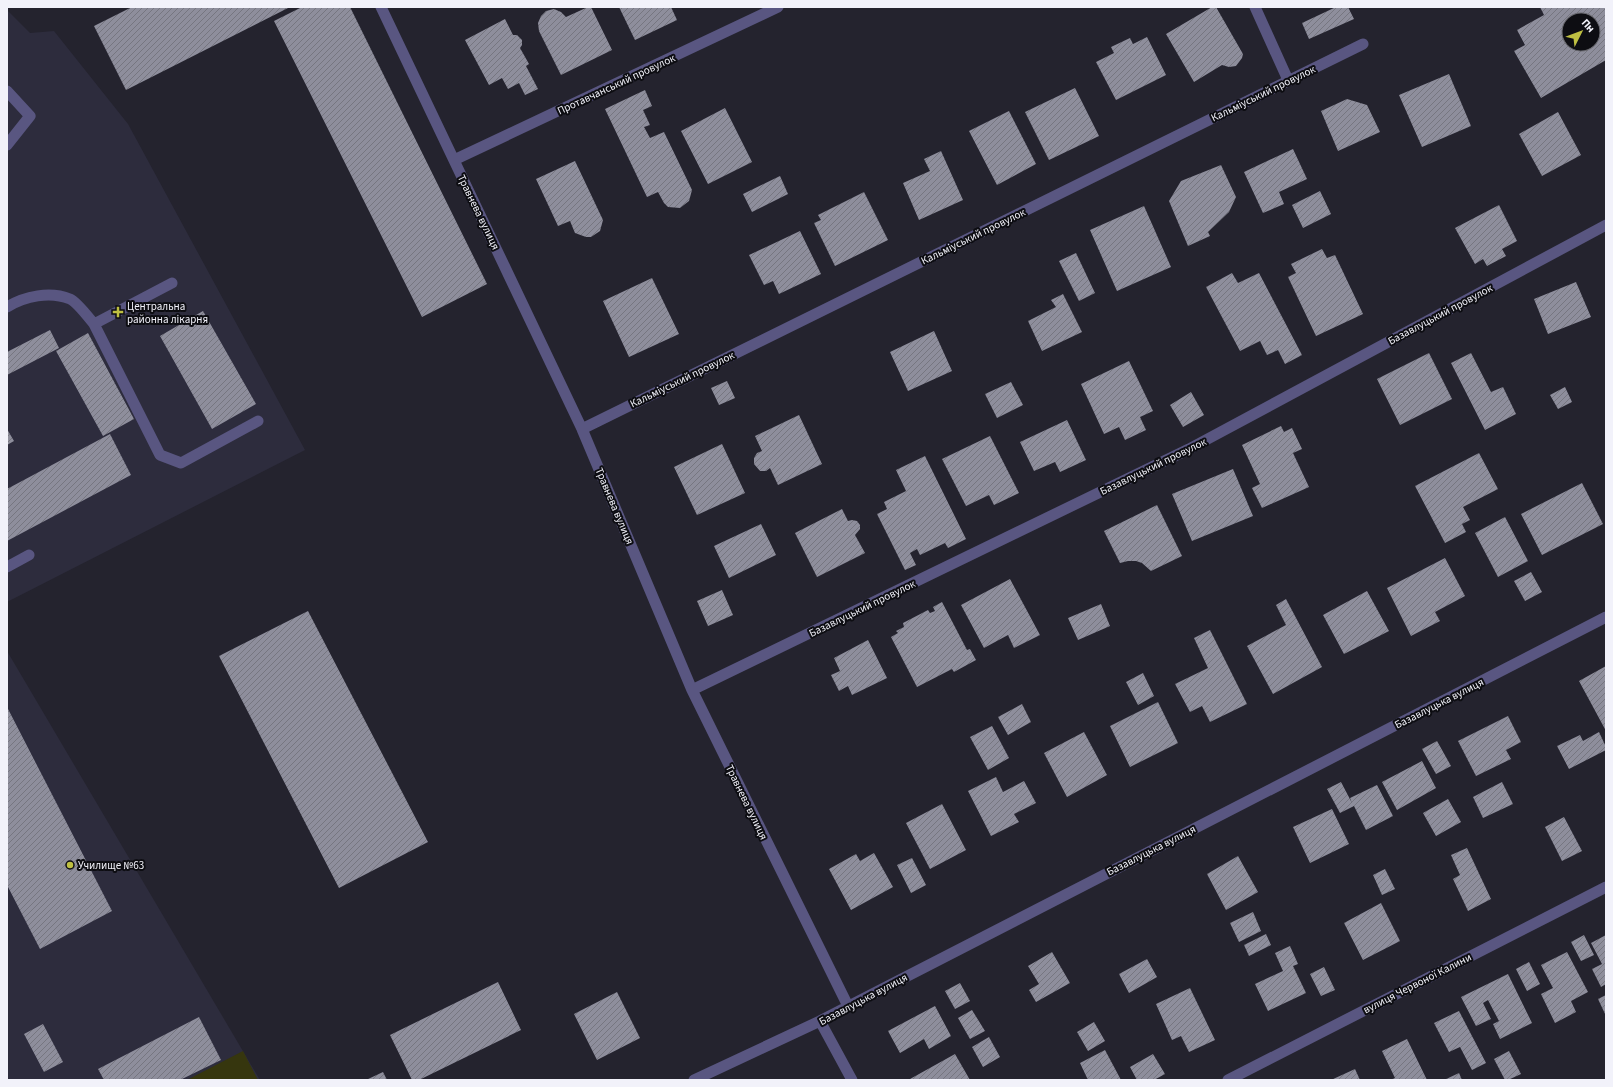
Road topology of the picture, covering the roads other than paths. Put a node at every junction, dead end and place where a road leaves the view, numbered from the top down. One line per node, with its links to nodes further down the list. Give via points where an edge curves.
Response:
1 (381, 7): 8 (street, Травнева вулиця)
2 (778, 7): 8 (street, Протавчанський провулок)
3 (1255, 7): 5 (street)
4 (1363, 44): 5 (street, Кальміуський провулок)
5 (1288, 80): 14 (street, Кальміуський провулок)
6 (7, 91): 7 (street, via 30,116)
7 (7, 145)
8 (454, 160): 14 (street, Травнева вулиця)
9 (1606, 225): 18 (street, Базавлуцький провулок, via 1189,449)
10 (172, 283): 12 (street)
11 (7, 307): 12 (street, via 17,300 44,294 71,300)
12 (94, 324): 13 (street, via 160,455 181,462)
13 (258, 421)
14 (582, 428): 18 (street, Травнева вулиця)
15 (29, 555): 16 (street)
16 (7, 567)
17 (1606, 617): 20 (street, Базавлуцька вулиця)
18 (692, 690): 20 (street, Травнева вулиця)
19 (1606, 887): 24 (street, вулиця Червоної Калини)
20 (848, 1006): 21 (street, Базавлуцька вулиця)
21 (820, 1021): 22 (street, Базавлуцька вулиця); 23 (street)
22 (694, 1080)
23 (852, 1080)
24 (1228, 1080)

